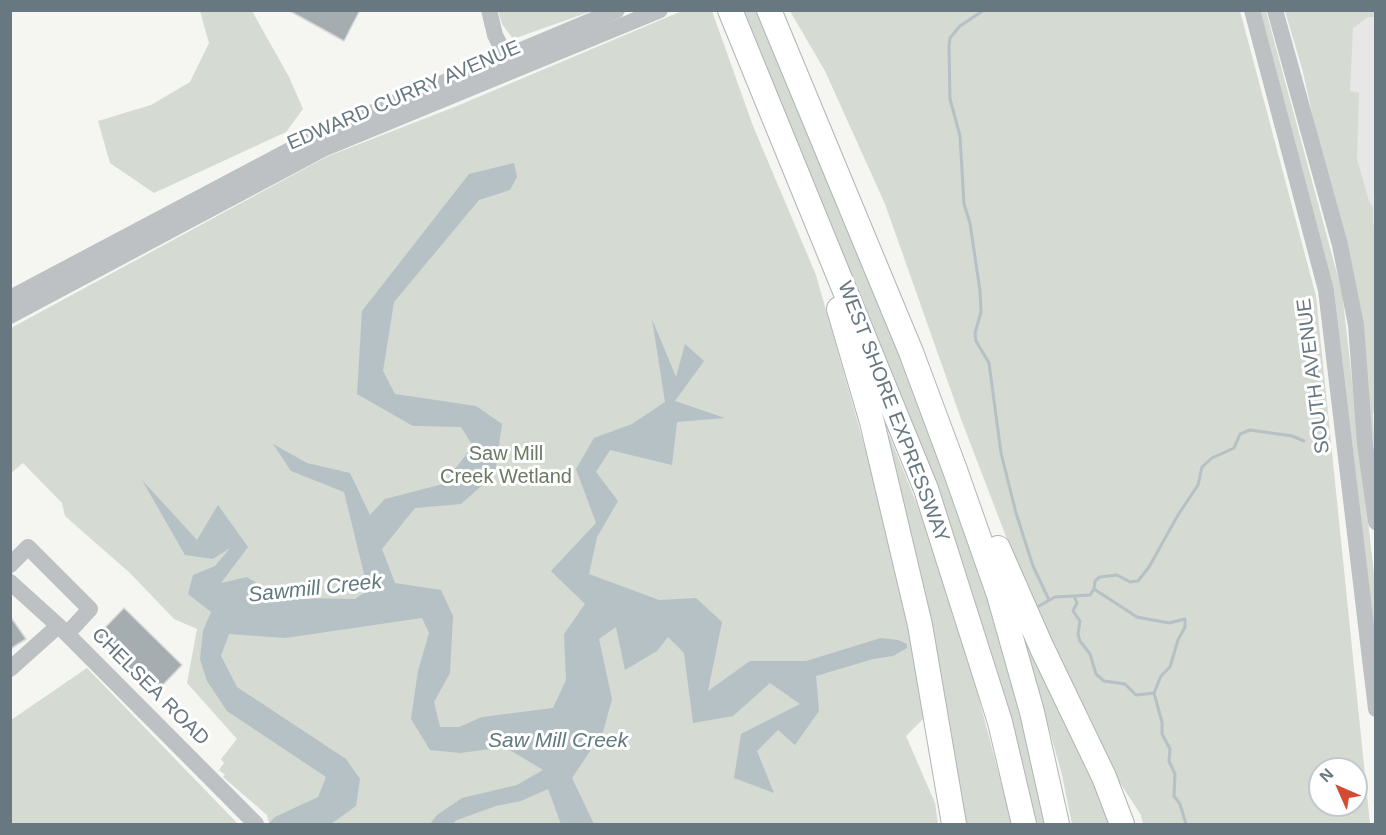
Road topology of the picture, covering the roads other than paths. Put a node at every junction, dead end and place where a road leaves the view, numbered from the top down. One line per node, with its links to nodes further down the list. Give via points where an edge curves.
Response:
1 (489, 10): 8 (street)
2 (617, 10): 8 (street, EDWARD CURRY AVENUE)
3 (660, 10): 9 (street, EDWARD CURRY AVENUE)
4 (730, 10): 10 (highway, WEST SHORE EXPRESSWAY)
5 (770, 10): 13 (highway, WEST SHORE EXPRESSWAY)
6 (1252, 10): 19 (street, SOUTH AVENUE, via 1326,290)
7 (1275, 10): 14 (street, via 1340,246 1356,325 1365,444)
8 (505, 56): 9 (street); 11 (street, EDWARD CURRY AVENUE, via 316,136)
9 (514, 73): 12 (street, EDWARD CURRY AVENUE, via 325,148)
10 (801, 184): 21 (highway, via 875,433 920,625); 22 (highway, WEST SHORE EXPRESSWAY, via 926,489 1000,722)
11 (10, 298)
12 (10, 316)
13 (911, 351): 23 (highway, WEST SHORE EXPRESSWAY, via 999,595); 24 (highway, via 1042,648 1104,777)
14 (1376, 522)
15 (10, 565): 17 (street, via 28,547 90,609)
16 (10, 582): 17 (street, CHELSEA ROAD)
17 (63, 630): 18 (street); 20 (street, CHELSEA ROAD)
18 (10, 669)
19 (1376, 709)
20 (256, 824)
21 (954, 825)
22 (1024, 825)
23 (1058, 825)
24 (1122, 825)

